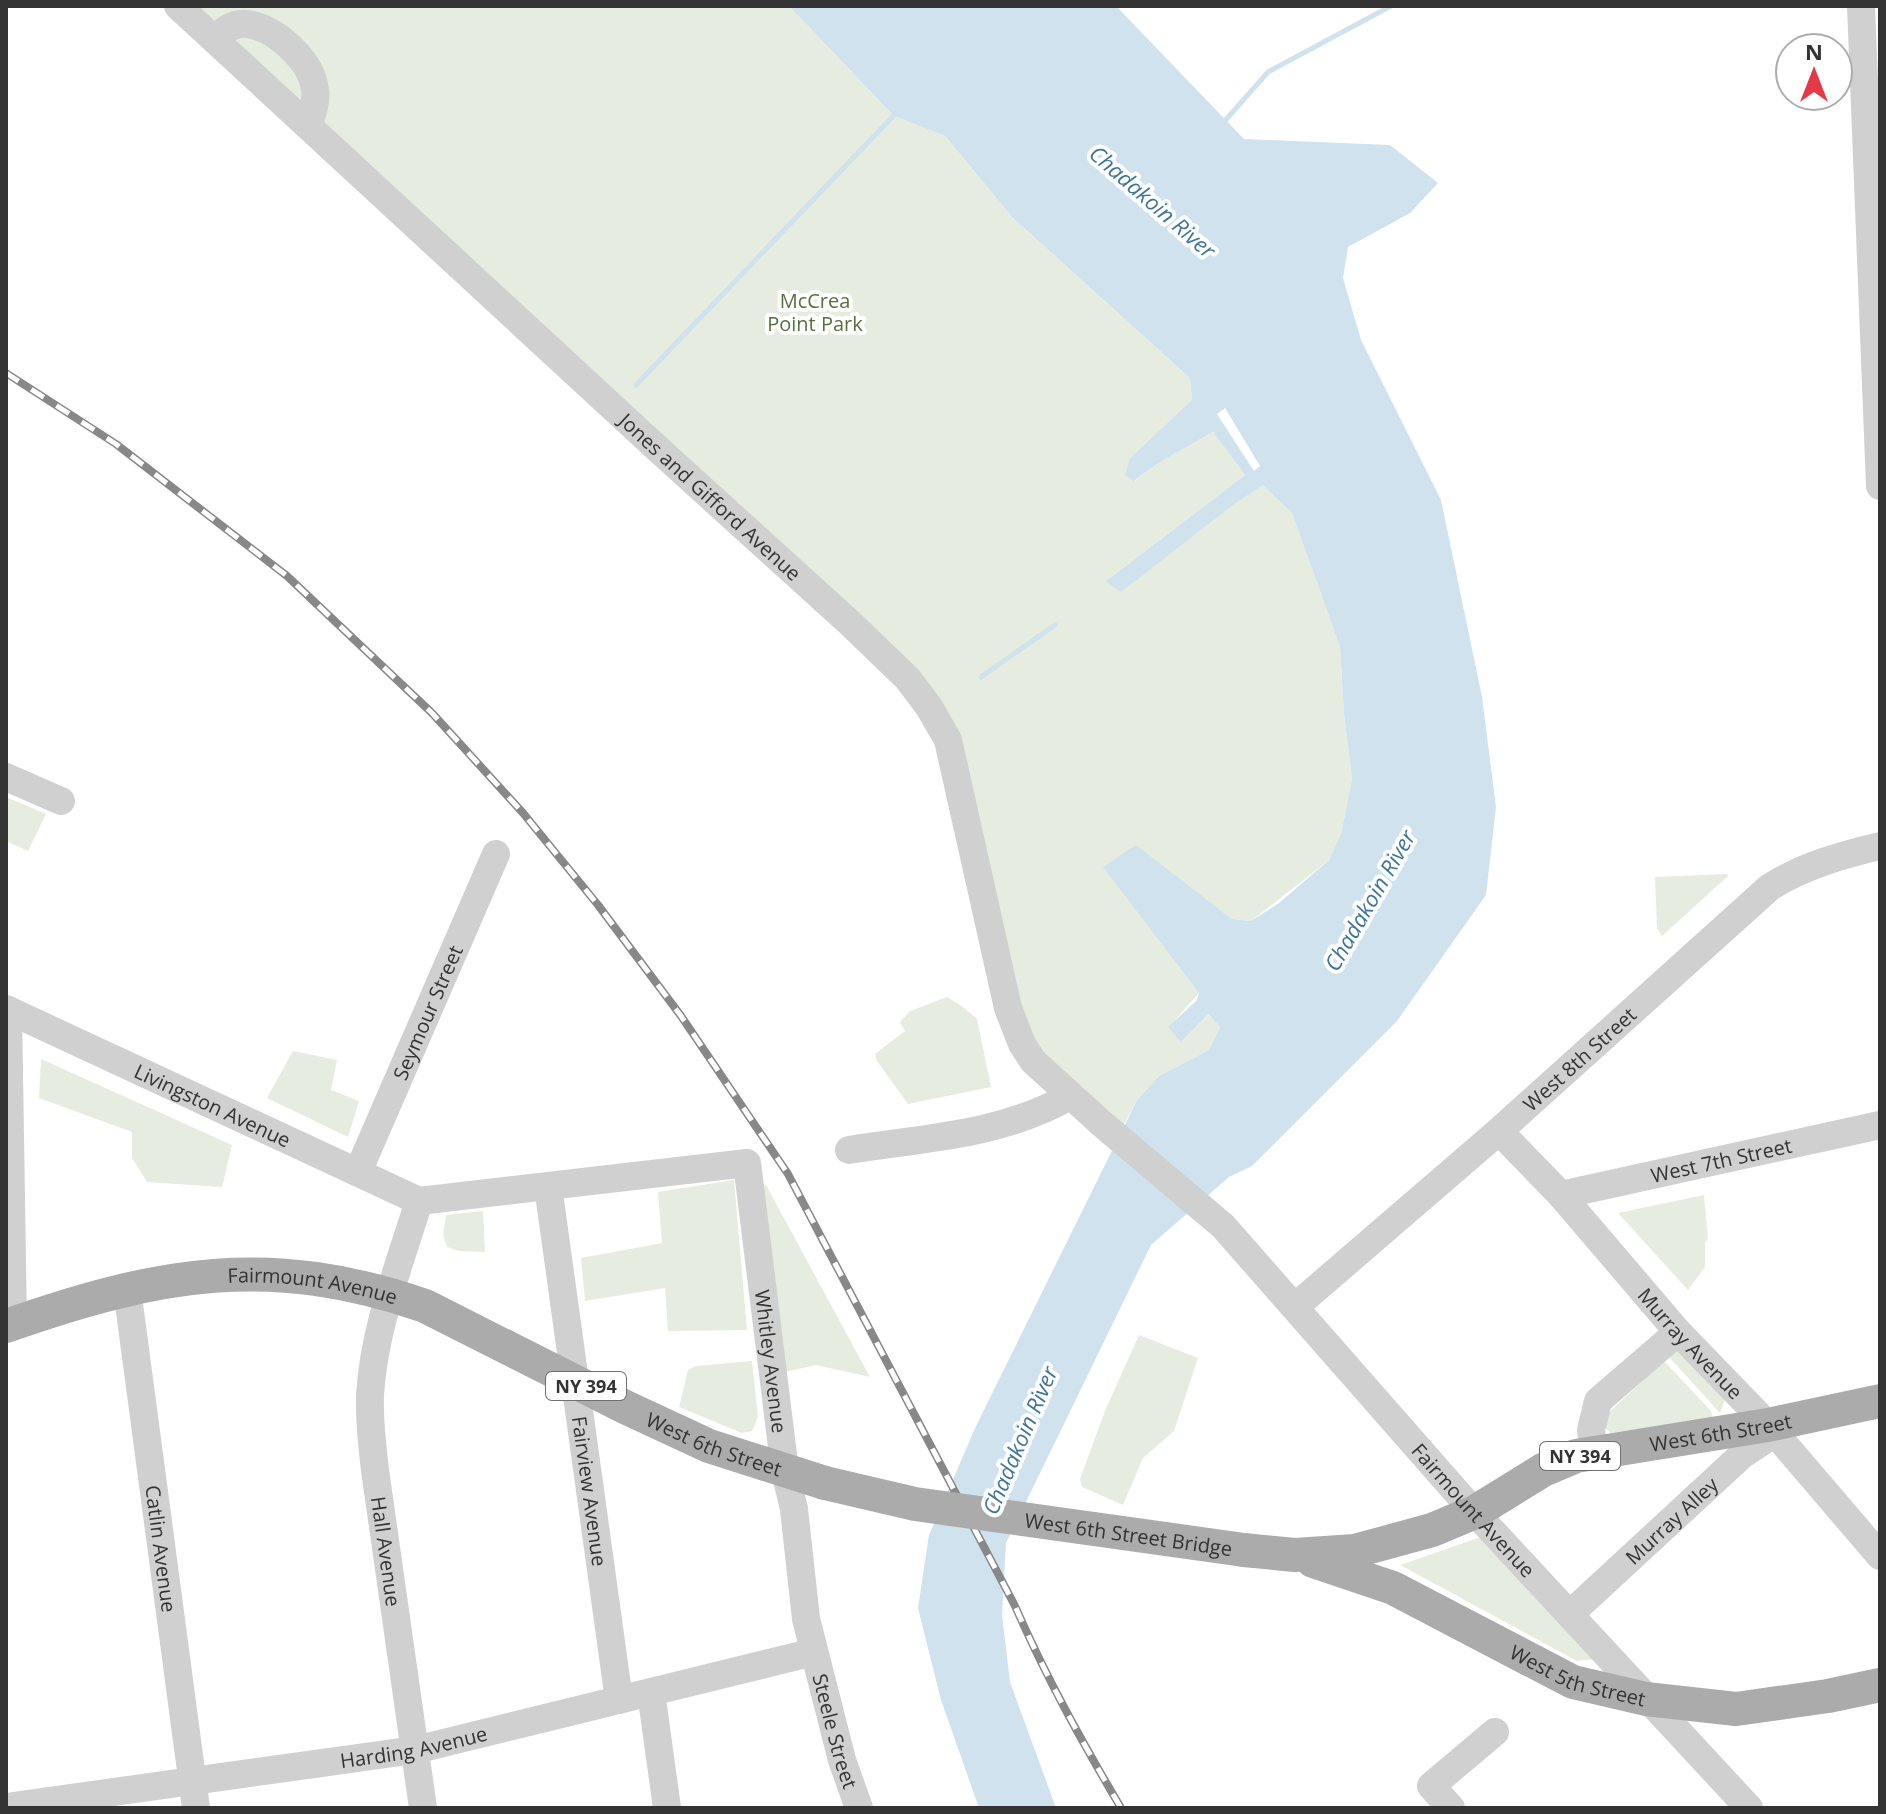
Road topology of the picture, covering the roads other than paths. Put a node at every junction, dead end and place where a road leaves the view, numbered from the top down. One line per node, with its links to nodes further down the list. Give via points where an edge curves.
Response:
1 (178, 6): 3 (street, Jones and Gifford Avenue)
2 (1861, 6): 5 (street)
3 (215, 40): 4 (street, Jones and Gifford Avenue); 4 (street, via 230,27 249,24 273,35 305,61 316,92)
4 (309, 127): 12 (street, Jones and Gifford Avenue, via 908,679 948,740 1008,1008 1033,1061)
5 (1878, 373): 6 (street)
6 (1880, 486)
7 (6, 777): 8 (street)
8 (61, 801)
9 (1880, 846): 14 (street, West 8th Street, via 1829,859 1770,887)
10 (496, 854): 16 (street, Seymour Street)
11 (7, 1010): 16 (street, Livingston Avenue); 23 (street)
12 (1070, 1096): 15 (street, via 1007,1123); 22 (street, Fairmount Avenue, via 1223,1226)
13 (1880, 1125): 18 (street, West 7th Street)
14 (1499, 1131): 18 (street, Murray Avenue); 22 (street, West 8th Street)
15 (849, 1150)
16 (358, 1172): 19 (street, Livingston Avenue)
17 (548, 1186): 19 (street); 25 (street, Fairview Avenue); 29 (street, Whitley Avenue, via 747,1163)
18 (1561, 1195): 24 (street, Murray Avenue)
19 (419, 1201): 21 (street, Fairmount Avenue)
20 (127, 1289): 21 (main road, Fairmount Avenue / NY 394, via 206,1275 271,1274); 23 (main road, Fairmount Avenue / NY 394); 45 (street, Catlin Avenue)
21 (390, 1294): 25 (main road, West 6th Street / NY 394, via 450,1317); 44 (street, Hall Avenue, via 374,1364 370,1419)
22 (1296, 1306): 31 (street, Fairmount Avenue)
23 (9, 1324)
24 (1678, 1332): 27 (street, Murray Avenue); 28 (street, via 1598,1401 1591,1430)
25 (574, 1380): 29 (main road, West 6th Street / NY 394, via 709,1446); 42 (street, Fairview Avenue)
26 (1880, 1401): 27 (main road, West 6th Street / NY 394)
27 (1772, 1429): 28 (main road, West 6th Street / NY 394); 34 (street, Murray Avenue); 36 (street, Murray Alley)
28 (1594, 1454): 31 (main road, West 6th Street / NY 394, via 1543,1470)
29 (785, 1471): 30 (main road, West 6th Street / NY 394); 38 (street, Whitley Avenue)
30 (825, 1483): 32 (main road, West 6th Street Bridge / NY 394, bridge, via 915,1504)
31 (1475, 1512): 33 (main road, West 6th Street / NY 394, via 1355,1551); 36 (street, Fairmount Avenue)
32 (1244, 1550): 33 (main road, West 6th Street / NY 394)
33 (1295, 1555): 35 (main road, West 5th Street / NY 394)
34 (1880, 1556)
35 (1381, 1584): 37 (street, via 1402,1579 1433,1592 1579,1668 1600,1666); 41 (main road, West 5th Street / NY 394, via 1573,1682)
36 (1570, 1614): 37 (street, Fairmount Avenue)
37 (1596, 1642): 41 (street, Fairmount Avenue)
38 (814, 1652): 40 (street, Harding Avenue); 49 (street, Steele Street)
39 (1880, 1685): 41 (main road, West 5th Street / NY 394, via 1736,1709)
40 (651, 1692): 42 (street, Harding Avenue); 48 (street)
41 (1650, 1699): 51 (street, Fairmount Avenue)
42 (619, 1700): 44 (street, Harding Avenue)
43 (1495, 1732): 50 (street, via 1431,1786)
44 (415, 1750): 45 (street, Harding Avenue); 47 (street, Hall Avenue)
45 (195, 1795): 46 (street, Harding Avenue)
46 (6, 1807)
47 (423, 1808)
48 (667, 1808)
49 (859, 1808)
50 (1451, 1808)
51 (1749, 1808)

